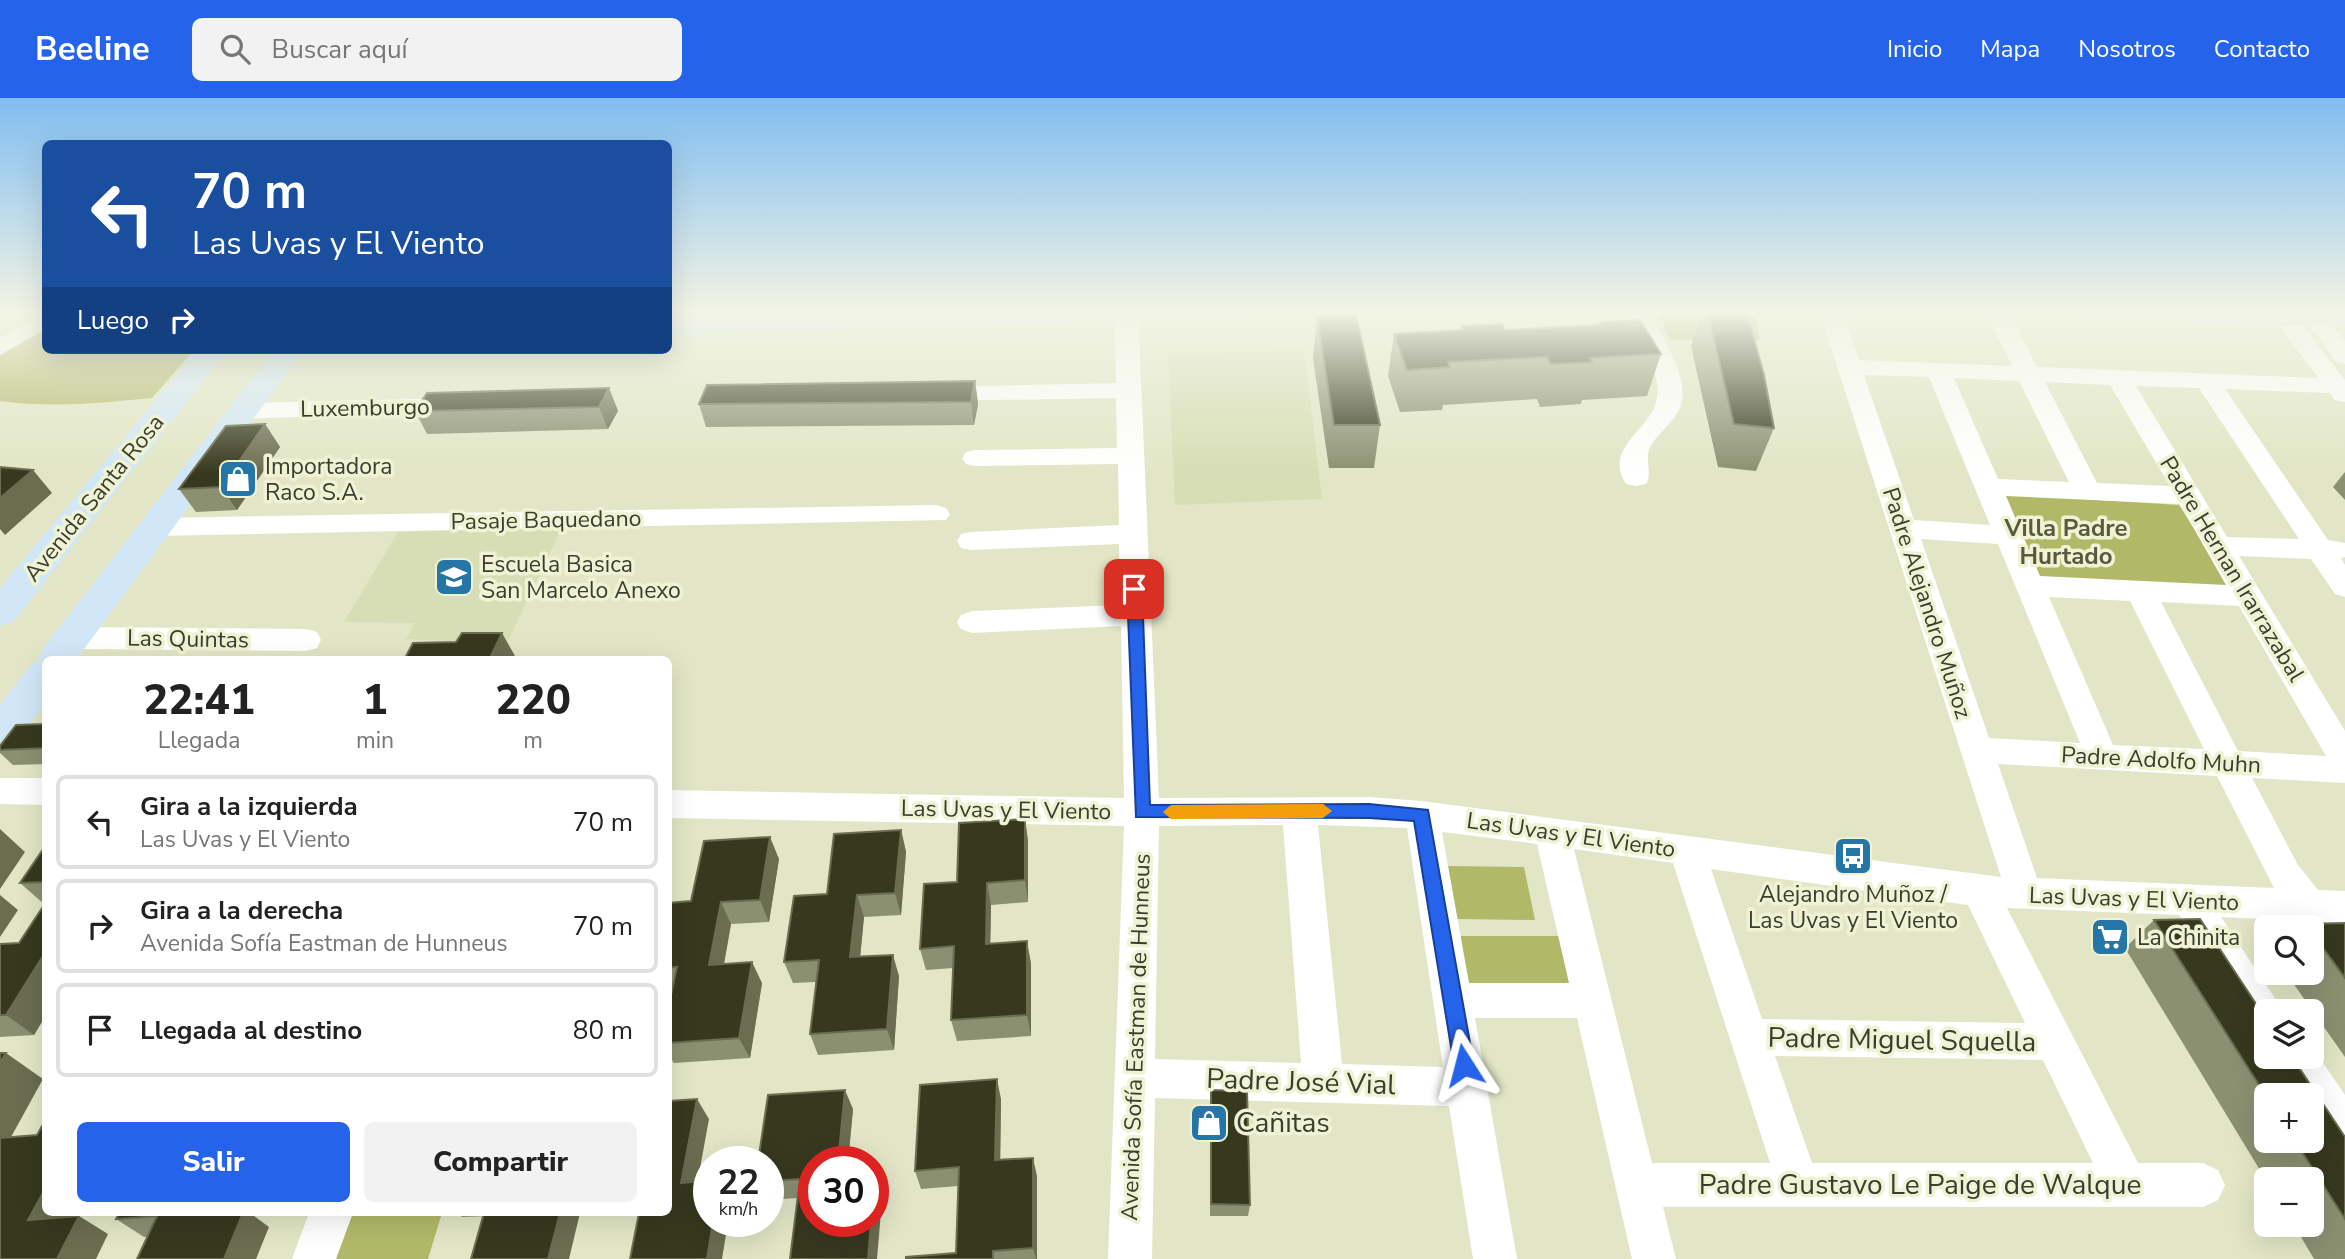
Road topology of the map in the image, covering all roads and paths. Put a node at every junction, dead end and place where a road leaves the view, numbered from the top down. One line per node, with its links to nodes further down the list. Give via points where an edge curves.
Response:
1 (202, 364): 35 (main road, Avenida Santa Rosa)
2 (278, 364): 16 (main road)
3 (1127, 364): 12 (street, Avenida Sofía Eastman de Hunneus)
4 (1660, 364): 19 (street, via 1671,389 1664,413 1635,449)
5 (2023, 364): 9 (street)
6 (2320, 364): 13 (street)
7 (1849, 367): 8 (street); 25 (street, Padre Alejandro Muñoz)
8 (1939, 371): 9 (street); 20 (street)
9 (2028, 374): 10 (street); 21 (street)
10 (2119, 378): 11 (street); 22 (street, Padre Hernan Irarrazabal)
11 (2207, 381): 13 (street); 30 (street)
12 (1128, 390): 14 (street); 17 (street, Avenida Sofía Eastman de Hunneus)
13 (2341, 391)
14 (908, 395)
15 (492, 406): 16 (street, Luxemburgo)
16 (242, 411): 24 (main road)
17 (1130, 456): 18 (street); 26 (street, Avenida Sofía Eastman de Hunneus)
18 (975, 458)
19 (1636, 478)
20 (1988, 486): 21 (street); 27 (street)
21 (2087, 491): 22 (street)
22 (2189, 496): 29 (street, Padre Hernan Irarrazabal)
23 (936, 514): 24 (street, Pasaje Baquedano)
24 (155, 527): 39 (main road)
25 (1903, 529): 27 (street); 42 (street, Padre Alejandro Muñoz)
26 (1133, 534): 28 (street); 36 (street, Avenida Sofía Eastman de Hunneus)
27 (2009, 535): 31 (street)
28 (971, 541)
29 (2219, 547): 30 (street); 34 (street, Padre Hernan Irarrazabal)
30 (2333, 550): 32 (street)
31 (2031, 586): 33 (street); 43 (street)
32 (2345, 587)
33 (2140, 591): 34 (street); 45 (street)
34 (2248, 596): 44 (street, Padre Hernan Irarrazabal)
35 (0, 613)
36 (1135, 615): 37 (street); 51 (street, Avenida Sofía Eastman de Hunneus)
37 (972, 622)
38 (306, 640): 39 (street, Las Quintas)
39 (63, 649)
40 (42, 678): 41 (main road)
41 (0, 734)
42 (1976, 750): 43 (street, Padre Adolfo Muhn); 56 (street, Padre Alejandro Muñoz)
43 (2102, 757): 45 (street, Padre Adolfo Muhn)
44 (2345, 760)
45 (2227, 764): 46 (street, Padre Adolfo Muhn); 58 (street, via 2285,876)
46 (2345, 769)
47 (0, 792): 48 (street)
48 (42, 792)
49 (672, 804): 51 (street, Las Uvas y El Viento)
50 (1298, 811): 51 (street, Las Uvas y El Viento); 52 (street, Las Uvas y El Viento); 67 (street)
51 (1142, 812): 66 (street, Avenida Sofía Eastman de Hunneus)
52 (1422, 815): 53 (street, Las Uvas y El Viento); 61 (street)
53 (1552, 832): 54 (street, Las Uvas y El Viento); 62 (street)
54 (1687, 851): 55 (street, Las Uvas y El Viento); 63 (street)
55 (1980, 891): 56 (street, Las Uvas y El Viento); 64 (street)
56 (2025, 895): 57 (street, Las Uvas y El Viento)
57 (2190, 902): 58 (street, Las Uvas y El Viento); 60 (street)
58 (2328, 907): 59 (street)
59 (2345, 951)
60 (2255, 999)
61 (1453, 1000): 62 (street); 68 (street)
62 (1592, 1001): 70 (street)
63 (1749, 1037): 64 (street, Padre Miguel Squella); 71 (street)
64 (2055, 1042): 72 (street)
65 (2303, 1069): 69 (street)
66 (1134, 1078): 67 (street, Padre José Vial); 76 (street, Avenida Sofía Eastman de Hunneus)
67 (1323, 1083): 68 (street, Padre José Vial)
68 (1467, 1087): 77 (street)
69 (2345, 1131)
70 (1636, 1185): 71 (street, Padre Gustavo Le Paige de Walque); 78 (street)
71 (1798, 1185): 72 (street, Padre Gustavo Le Paige de Walque)
72 (2126, 1185): 73 (street, Padre Gustavo Le Paige de Walque)
73 (2203, 1185)
74 (330, 1216): 75 (street)
75 (314, 1259)
76 (1130, 1259)
77 (1495, 1259)
78 (1654, 1259)

